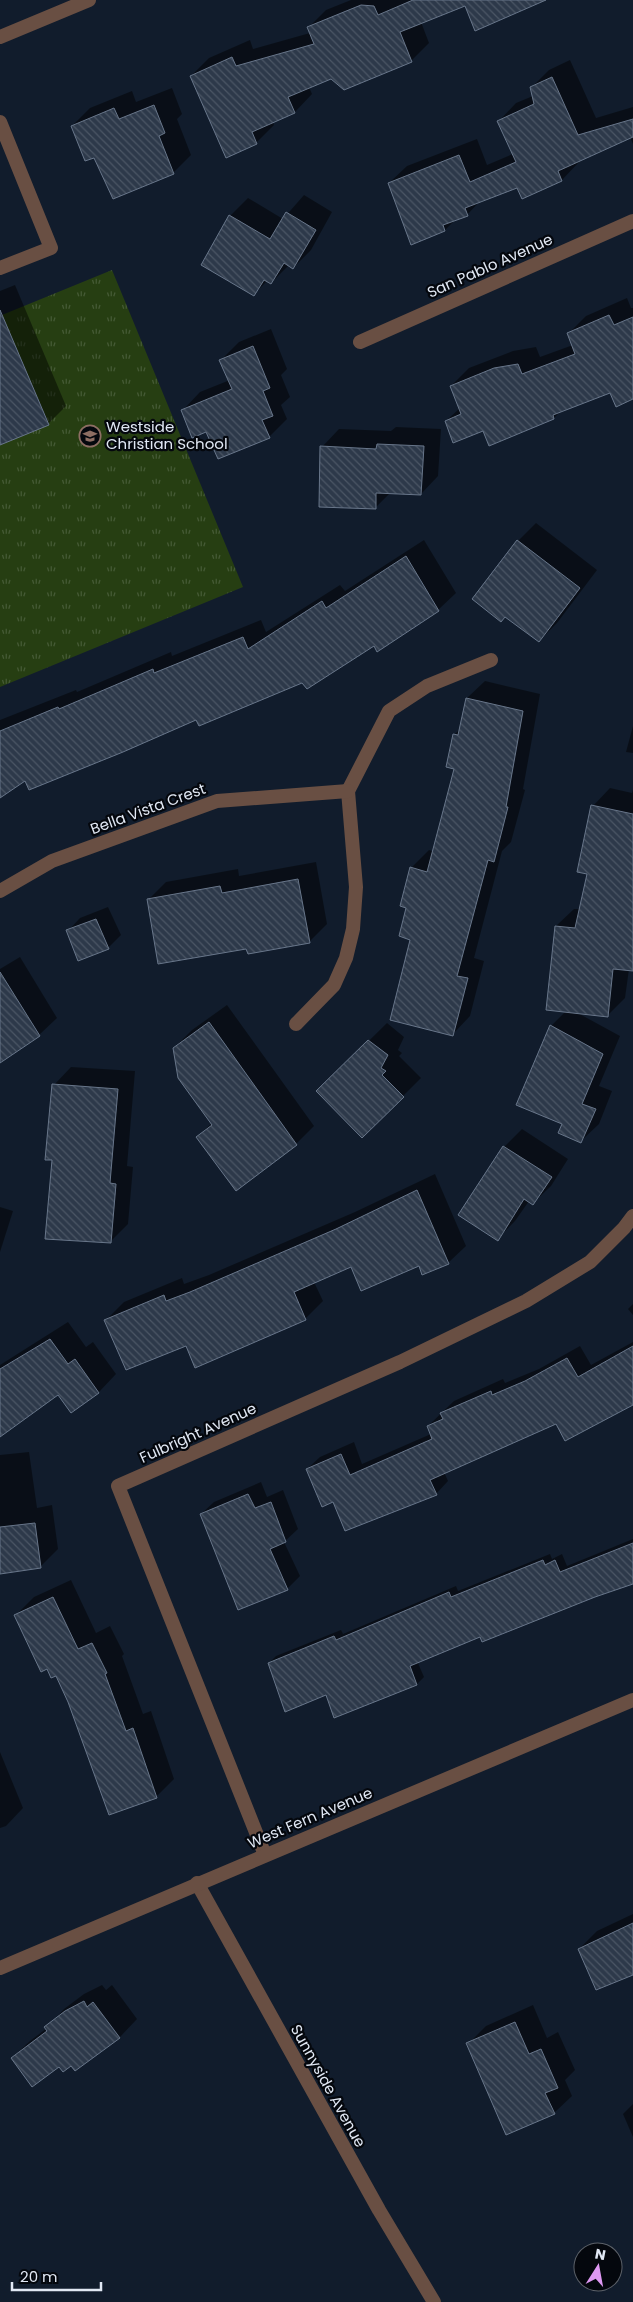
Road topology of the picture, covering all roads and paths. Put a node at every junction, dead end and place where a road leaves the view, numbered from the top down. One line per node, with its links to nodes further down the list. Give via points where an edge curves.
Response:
1 (89, 0): 2 (street)
2 (0, 37)
3 (0, 122): 5 (street, via 51,248)
4 (633, 221): 6 (street, San Pablo Avenue)
5 (0, 268)
6 (360, 342)
7 (491, 660): 8 (street, via 427,686 389,711)
8 (348, 791): 9 (street, Bella Vista Crest, via 217,801 52,861); 10 (street, via 356,887 353,929 346,958 334,986)
9 (0, 892)
10 (296, 1024)
11 (633, 1216): 13 (street, Fulbright Avenue, via 590,1262 526,1301 400,1362 118,1486)
12 (633, 1700): 13 (street, West Fern Avenue)
13 (265, 1855): 14 (street, West Fern Avenue)
14 (197, 1884): 15 (street, West Fern Avenue); 16 (street, Sunnyside Avenue, via 383,2218)
15 (0, 1968)
16 (434, 2302)

